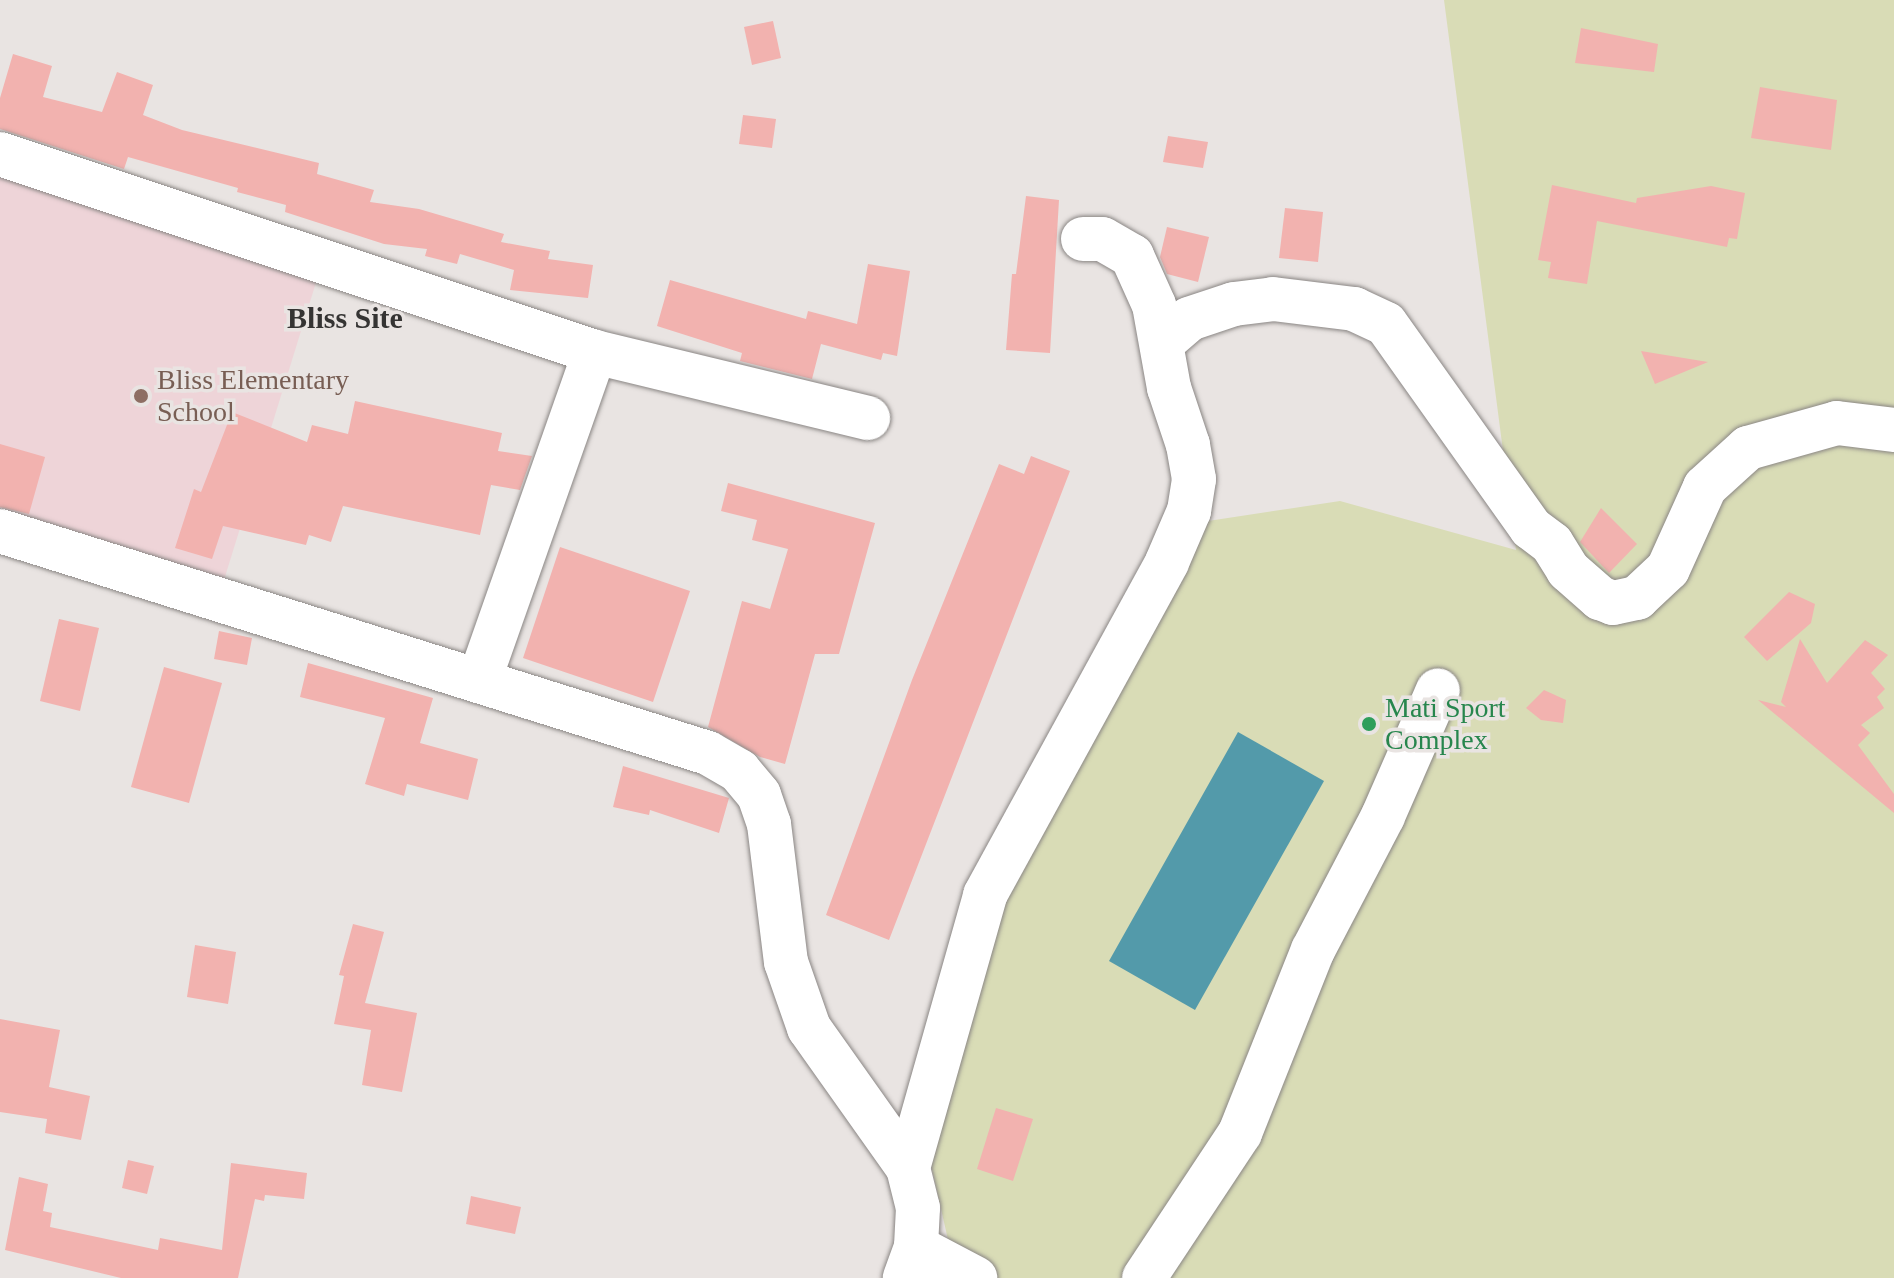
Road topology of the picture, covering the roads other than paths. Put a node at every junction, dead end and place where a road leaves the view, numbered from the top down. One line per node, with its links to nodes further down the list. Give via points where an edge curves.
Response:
1 (0, 154): 4 (street)
2 (1083, 239): 3 (street, via 1102,239 1132,256)
3 (1163, 342): 6 (street, via 1189,319 1234,304 1273,299 1354,309 1386,324 1531,528 1552,544 1568,570 1613,603 1637,598 1668,569 1705,487 1748,448 1837,423); 10 (street, via 1169,388 1194,479 1189,511 1167,562 985,895)
4 (595, 352): 5 (street); 8 (street)
5 (868, 418)
6 (1894, 430)
7 (0, 531): 8 (street)
8 (479, 681): 10 (street, via 708,753 739,771 759,795 769,824 786,962 809,1028)
9 (1438, 690): 13 (street, via 1383,816 1313,950 1240,1133)
10 (908, 1168): 11 (street, via 918,1208)
11 (910, 1263): 12 (street)
12 (975, 1278)
13 (1144, 1278)

